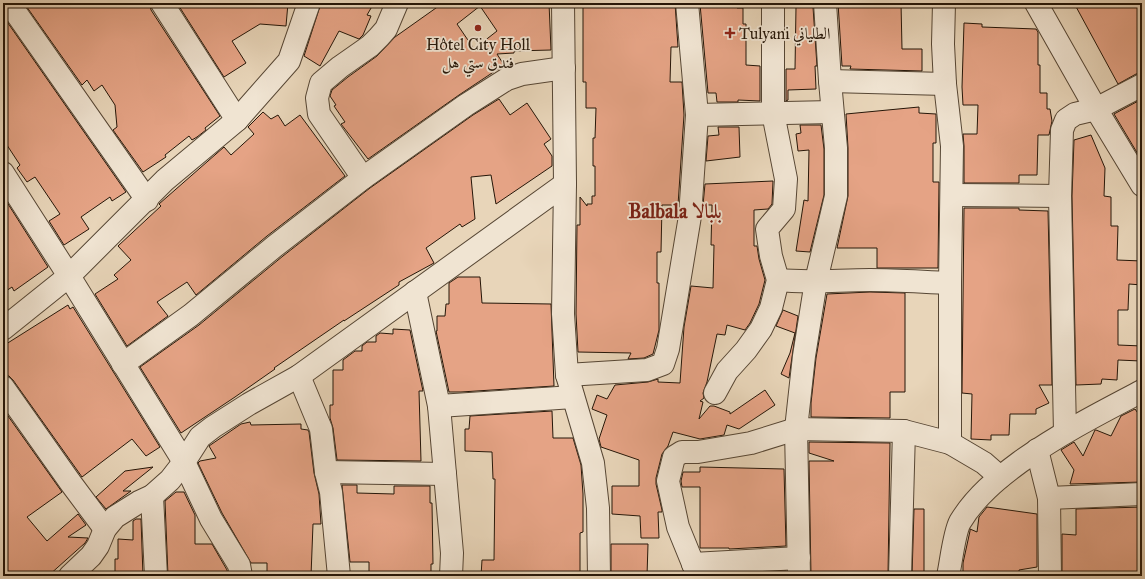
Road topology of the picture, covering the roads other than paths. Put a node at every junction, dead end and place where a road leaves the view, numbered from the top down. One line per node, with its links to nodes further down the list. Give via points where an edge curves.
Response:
1 (9, 3): 26 (street)
2 (162, 3): 19 (street)
3 (309, 3): 19 (street, via 289,61)
4 (397, 3): 21 (street, via 386,29 370,46 321,82 317,98 319,114)
5 (563, 3): 11 (street)
6 (687, 3): 18 (street)
7 (773, 3): 17 (street)
8 (825, 3): 12 (street)
9 (944, 3): 13 (street)
10 (1036, 3): 15 (street)
11 (564, 68): 21 (street, via 522,74 507,79); 22 (street)
12 (830, 82): 13 (street); 16 (street)
13 (945, 84): 24 (street, via 952,146)
14 (1142, 85): 15 (street)
15 (1096, 109): 23 (street); 25 (street, via 1075,114 1066,120 1062,130)
16 (832, 112): 17 (street); 29 (street, via 836,148 836,196)
17 (773, 113): 18 (street); 28 (street, via 786,178 784,209 767,229)
18 (697, 115): 34 (street, via 690,216 676,308 663,364 646,370)
19 (237, 120): 26 (street, via 165,180)
20 (3, 173): 27 (street)
21 (363, 178): 33 (street, via 191,315)
22 (565, 184): 31 (street); 34 (street, via 563,314)
23 (1142, 185)
24 (952, 195): 25 (street); 30 (street)
25 (1060, 196): 43 (street)
26 (147, 200): 27 (street)
27 (69, 276): 32 (street); 33 (street)
28 (778, 280): 29 (street); 38 (street, via 771,308 761,330 727,371)
29 (816, 281): 30 (street); 41 (street)
30 (950, 283): 44 (street)
31 (415, 292): 35 (street); 40 (street)
32 (3, 329)
33 (123, 364): 46 (street)
34 (567, 375): 39 (street)
35 (299, 376): 46 (street, via 213,427 200,437); 47 (street, via 321,430)
36 (3, 387): 53 (street)
37 (1142, 391): 43 (street)
38 (716, 393)
39 (573, 397): 40 (street); 61 (street, via 593,463 598,508)
40 (439, 406): 48 (street)
41 (796, 429): 42 (street); 54 (street); 55 (street, via 751,443 698,452 682,452 674,457 668,481 678,527)
42 (904, 431): 44 (street); 62 (street)
43 (1065, 432): 45 (street)
44 (950, 443): 49 (street, via 984,463)
45 (1036, 450): 49 (street); 52 (street)
46 (184, 462): 51 (street, via 170,480); 58 (street, via 211,519 239,565)
47 (326, 472): 48 (street); 59 (street)
48 (445, 474): 60 (street, via 452,553)
49 (1000, 477): 63 (street, via 979,496 960,524)
50 (1142, 494): 52 (street)
51 (152, 496): 53 (street, via 125,510); 57 (street)
52 (1049, 498): 64 (street)
53 (105, 529): 56 (street, via 98,546)
54 (799, 567): 55 (street)
55 (696, 570)
56 (73, 575)
57 (156, 576)
58 (241, 576)
59 (339, 576)
60 (451, 576)
61 (599, 576)
62 (900, 576)
63 (948, 576)
64 (1050, 576)

